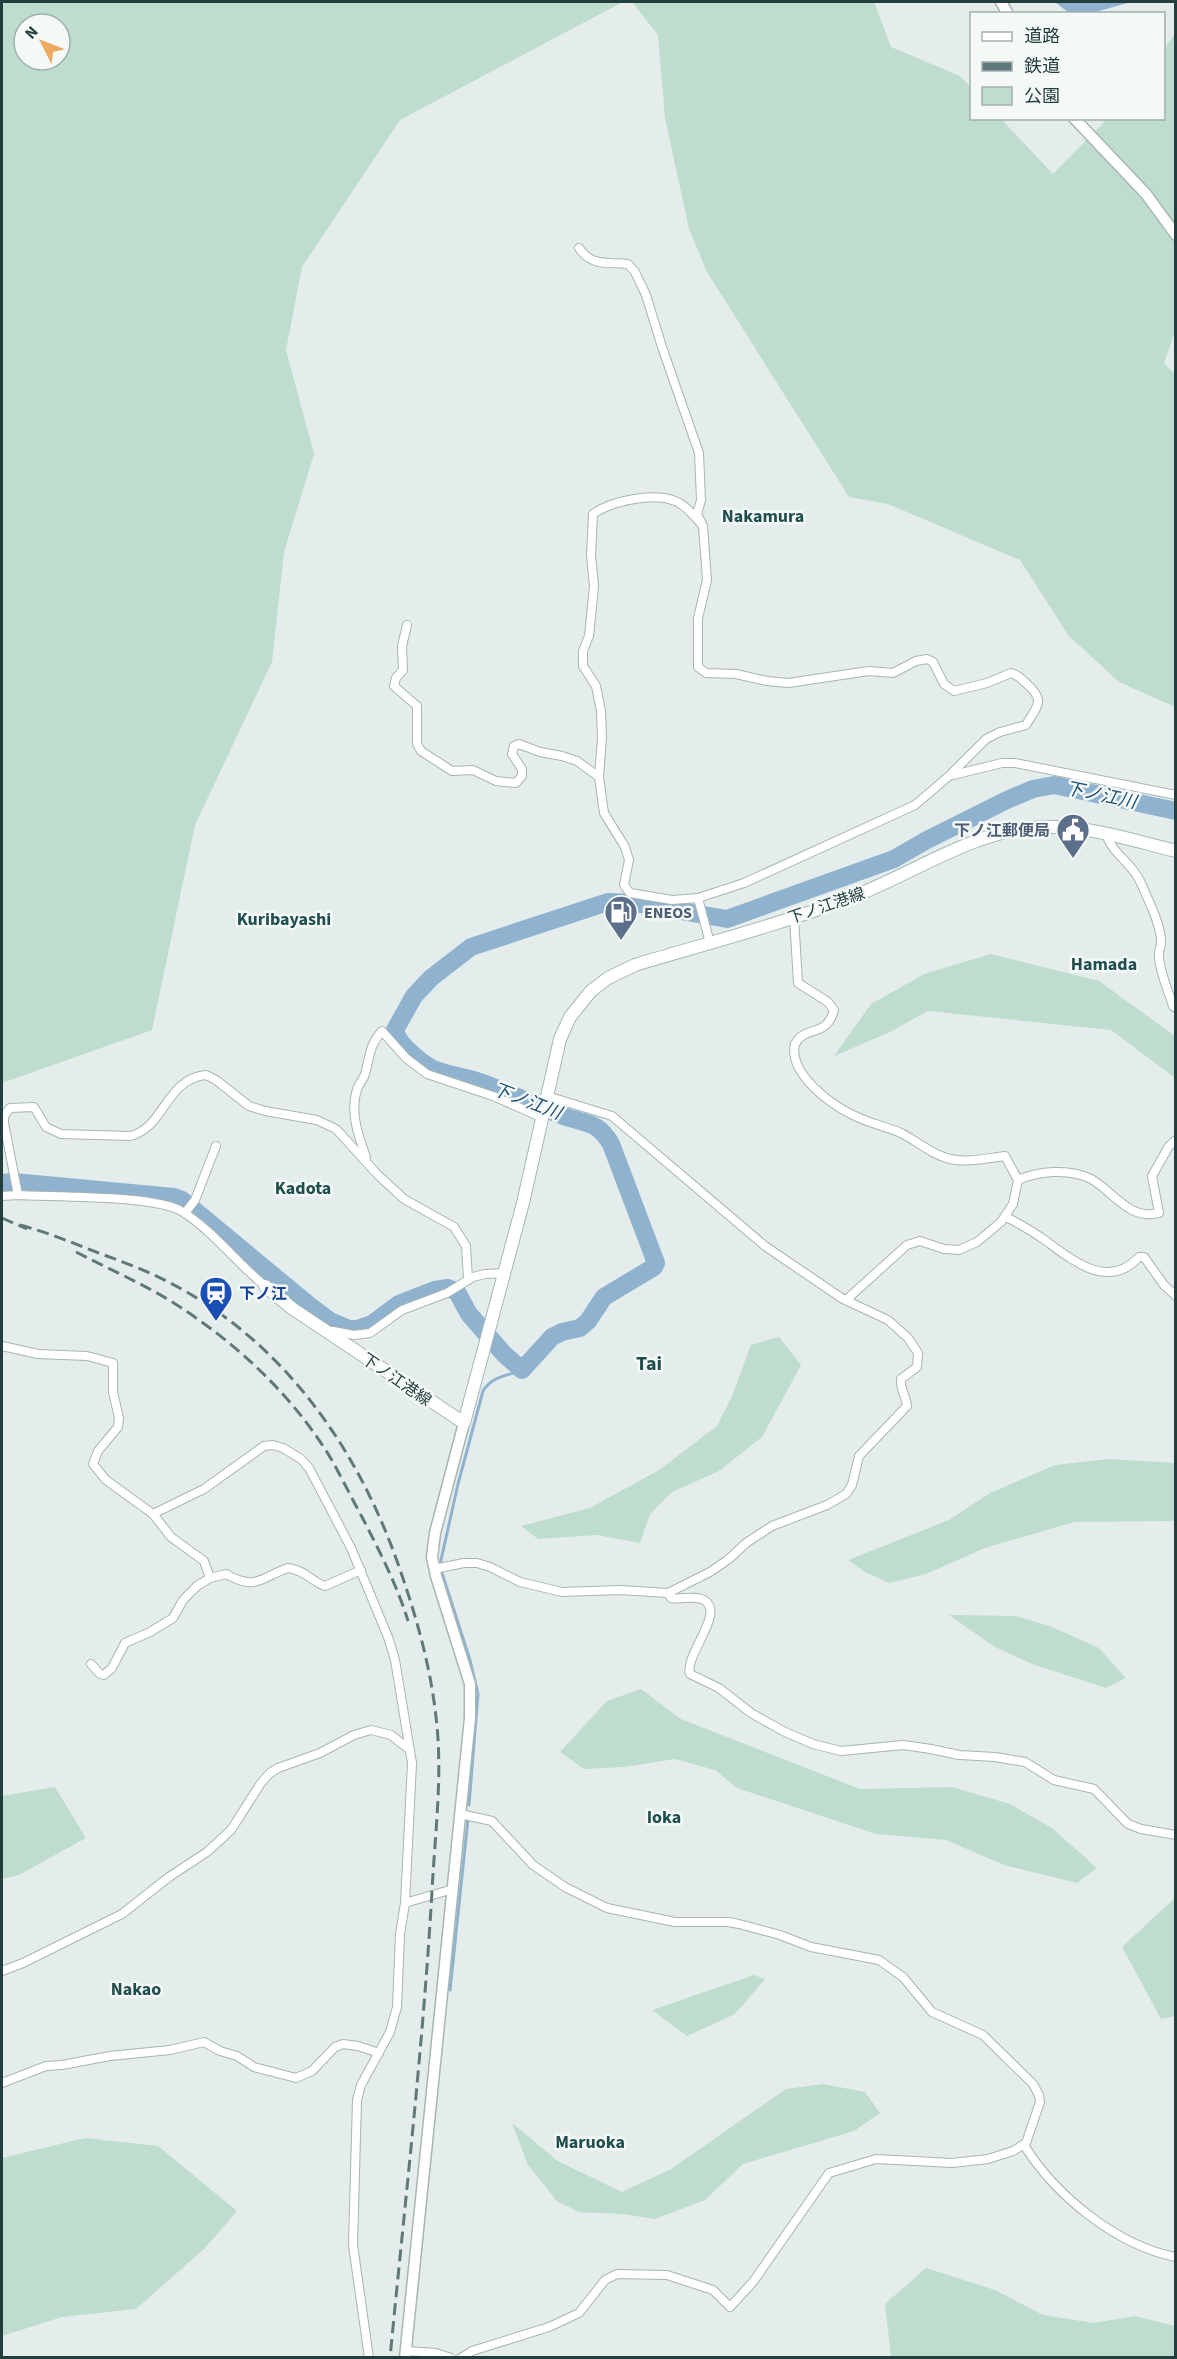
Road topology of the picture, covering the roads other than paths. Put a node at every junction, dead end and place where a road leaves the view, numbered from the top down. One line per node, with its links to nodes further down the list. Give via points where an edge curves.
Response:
1 (1076, 120): 2 (street, via 1146,194)
2 (1176, 235)
3 (579, 248): 4 (street, via 595,263 628,264 642,286 699,453 701,500 697,514)
4 (703, 526): 6 (street, via 677,502 667,499 617,502 593,513 593,594 583,666 596,686 601,711); 7 (street, via 708,580 698,618 697,655 698,667 706,673 788,683 868,671 893,673 927,659 933,662 944,684 954,691 1011,673 1035,691 1039,703 1026,725 990,736)
5 (407, 625): 6 (street, via 402,646 403,669 394,686 417,706 417,744 421,752 452,771 473,770 496,781 516,783 522,769 512,754 519,744 577,761)
6 (599, 777): 11 (street, via 604,813 629,860 624,882 627,891 672,900)
7 (950, 777): 8 (street, via 996,764 1015,763); 11 (street, via 912,807)
8 (1176, 795)
9 (1106, 835): 10 (main road, 下ノ江港線); 12 (main road, 下ノ江港線, via 1052,827 996,835 869,891); 14 (street, via 1112,850 1140,880 1159,930 1162,942 1158,956)
10 (1176, 851)
11 (699, 900): 13 (street)
12 (794, 916): 13 (main road, 下ノ江港線); 20 (street, via 798,983 834,1010 824,1028 804,1034 795,1044 796,1061 806,1079 854,1116 899,1133 949,1159 1005,1156)
13 (710, 943): 15 (main road, 下ノ江港線, via 623,969 591,991 562,1033)
14 (1176, 1008)
15 (547, 1096): 16 (main road, 下ノ江港線); 29 (street, via 612,1116 765,1246)
16 (543, 1117): 19 (street, via 426,1074 382,1031 370,1048 355,1105 357,1134); 25 (main road)
17 (1176, 1140): 20 (street, via 1152,1176 1159,1213 1133,1210 1092,1180 1077,1174 1030,1174)
18 (216, 1146): 23 (street, via 194,1202)
19 (369, 1166): 21 (street, via 330,1125 249,1106 206,1075 178,1086 150,1124 130,1136 60,1134 42,1122 34,1107 10,1108 4,1123); 26 (street, via 404,1199 454,1227 466,1246)
20 (1018, 1180): 24 (street)
21 (18, 1192): 22 (street); 23 (street, via 147,1202)
22 (2, 1197)
23 (186, 1212): 27 (street)
24 (1006, 1217): 28 (street, via 1084,1267 1114,1272 1144,1257); 29 (street, via 977,1242 959,1250 945,1250 920,1241 907,1245)
25 (504, 1274): 26 (street); 32 (main road)
26 (468, 1279): 30 (street, via 451,1291 402,1310 365,1334 341,1335)
27 (265, 1286): 30 (main road, 下ノ江港線)
28 (1176, 1296)
29 (846, 1300): 37 (street, via 888,1320 918,1353 917,1367 901,1379 907,1406 860,1456 846,1494 772,1526 710,1572)
30 (320, 1327): 32 (main road, 下ノ江港線)
31 (2, 1346): 33 (street, via 113,1363 118,1427 98,1451 93,1464 106,1480)
32 (464, 1423): 34 (street, via 432,1549)
33 (153, 1514): 35 (street, via 204,1489 259,1448 279,1446 309,1468); 36 (street, via 171,1537 204,1561)
34 (439, 1568): 37 (street, via 483,1564 520,1582 562,1592); 40 (street, via 470,1684)
35 (361, 1570): 36 (street, via 326,1586 288,1568 250,1583 238,1582 226,1574); 39 (street, via 388,1637)
36 (210, 1578): 38 (street, via 188,1593 172,1618 123,1645 104,1676)
37 (668, 1593): 41 (street, via 677,1599 702,1599 710,1610 710,1620 691,1660 690,1674 710,1682 783,1731 841,1751 903,1745 1025,1762 1054,1780 1094,1789 1128,1824)
38 (91, 1664)
39 (410, 1750): 43 (street); 44 (street, via 391,1735 370,1730 278,1768 261,1783 231,1830 207,1852 113,1919)
40 (460, 1814): 42 (street); 47 (street, via 492,1821 533,1866 565,1887 614,1910 675,1922 739,1924 811,1947 870,1957 887,1964 932,2012 983,2035 1033,2084 1040,2102)
41 (1176, 1834)
42 (453, 1889): 43 (street); 49 (street)
43 (405, 1903): 45 (street, via 397,2007)
44 (2, 1971)
45 (379, 2054): 46 (street, via 343,2044 312,2071 296,2078 254,2067 204,2042 46,2066); 50 (street, via 358,2093 353,2223 354,2261)
46 (2, 2083)
47 (1024, 2145): 48 (street, via 1083,2211 1140,2247); 52 (street, via 988,2159 952,2163 876,2159 829,2173 753,2282 730,2307 713,2290 667,2275 617,2274 605,2280 579,2313)
48 (1176, 2257)
49 (405, 2354): 51 (street, via 436,2353)
50 (369, 2358)
51 (451, 2358)
52 (461, 2358)

